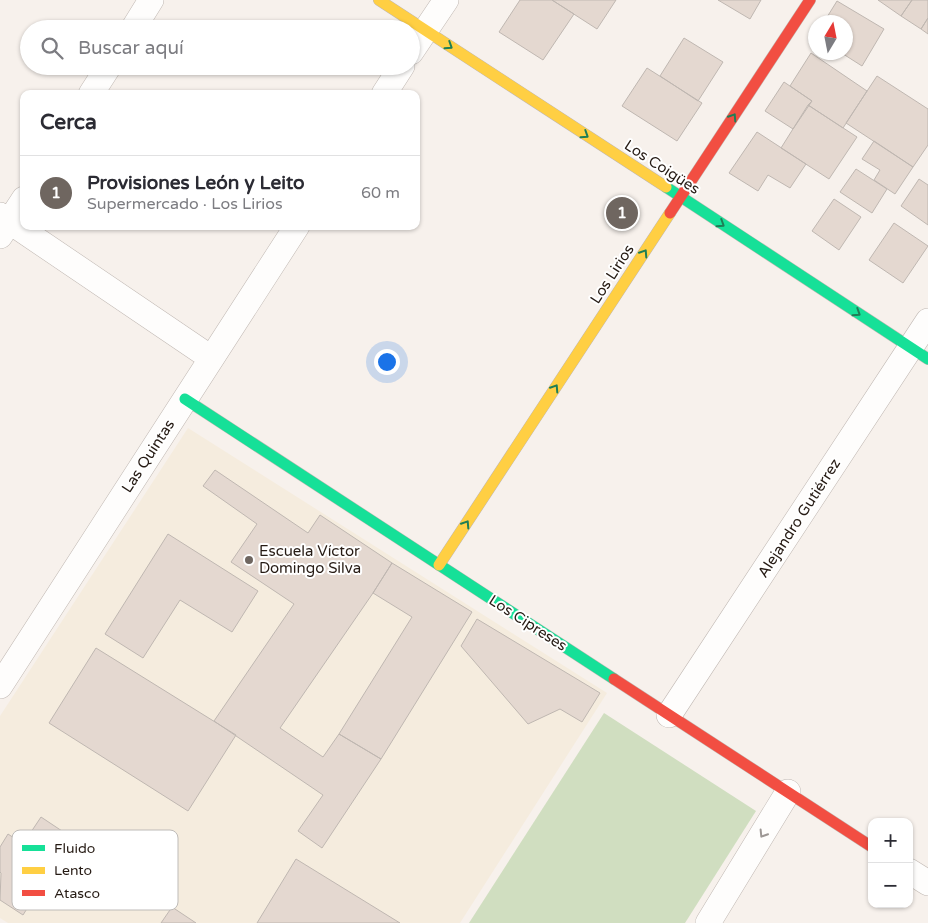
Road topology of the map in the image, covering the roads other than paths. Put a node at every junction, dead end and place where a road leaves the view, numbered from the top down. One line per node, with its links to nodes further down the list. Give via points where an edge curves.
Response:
1 (151, 0): 5 (street)
2 (379, 0): 6 (street, Los Coigües)
3 (446, 0): 8 (street)
4 (810, 0): 14 (street, Los Lirios, one-way to 4)
5 (139, 20)
6 (410, 20)
7 (420, 26): 8 (street, Los Coigües)
8 (426, 30): 9 (street); 14 (street, Los Coigües, one-way to 14)
9 (420, 39)
10 (103, 75): 12 (street)
11 (396, 75): 13 (street)
12 (94, 90)
13 (387, 90)
14 (680, 197): 19 (street, Los Coigües, one-way to 19); 22 (street, Los Lirios, one-way to 14)
15 (20, 204): 16 (street)
16 (3, 224): 20 (street)
17 (295, 230): 20 (street, Las Quintas)
18 (928, 321): 19 (street, Alejandro Gutiérrez)
19 (919, 353): 24 (street, Alejandro Gutiérrez)
20 (211, 358): 21 (street, Las Quintas)
21 (184, 399): 22 (street, Los Cipreses); 23 (street, Las Quintas)
22 (439, 565): 24 (street, Los Cipreses)
23 (0, 686)
24 (669, 714): 25 (street, Los Cipreses)
25 (788, 792): 26 (street, Los Cipreses); 29 (street, one-way to 29)
26 (868, 844)
27 (913, 874): 28 (street)
28 (928, 883)
29 (708, 923)

